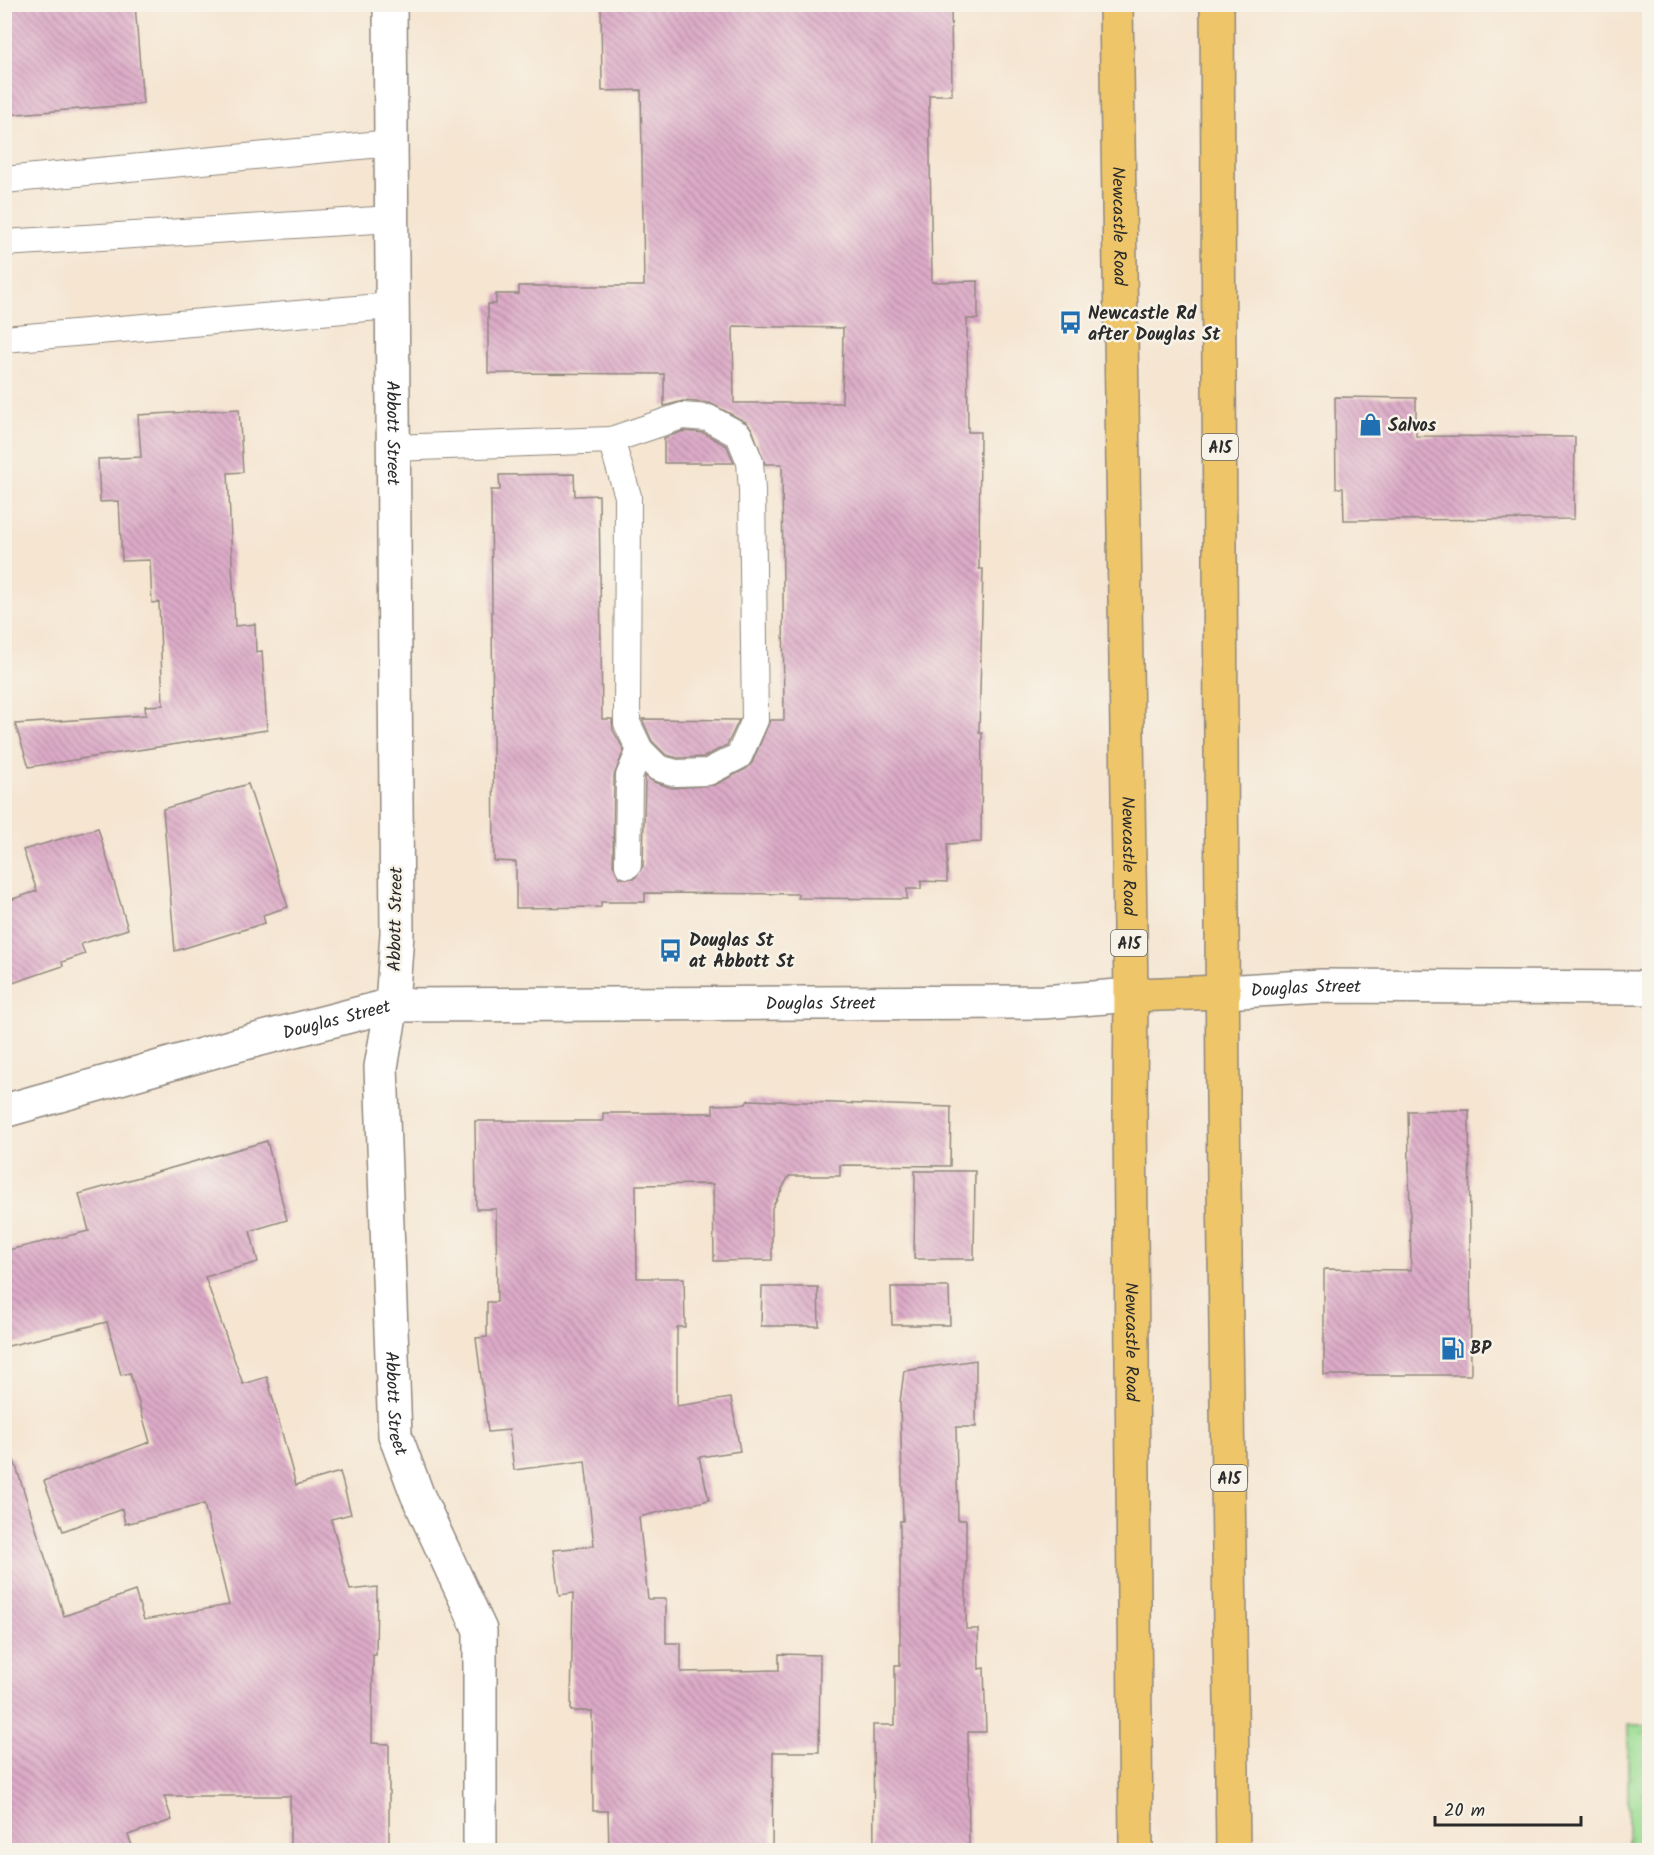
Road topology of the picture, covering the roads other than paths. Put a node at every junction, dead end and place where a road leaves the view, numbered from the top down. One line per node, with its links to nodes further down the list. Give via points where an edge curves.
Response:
1 (390, 4): 4 (street, Abbott Street)
2 (1116, 4): 16 (highway, Newcastle Road / A15)
3 (1217, 4): 15 (highway, A15)
4 (391, 143): 5 (lane); 6 (street, Abbott Street)
5 (4, 180)
6 (392, 219): 7 (lane); 8 (street, Abbott Street)
7 (4, 243)
8 (390, 306): 9 (lane); 11 (street, Abbott Street)
9 (4, 339)
10 (612, 440): 11 (lane); 12 (lane, via 628,496 627,723); 12 (lane, via 682,417 708,418 739,435 750,462 755,720 738,756 708,772 676,773 658,768)
11 (392, 448): 17 (street, Abbott Street, via 397,902)
12 (640, 750): 13 (lane, via 629,776)
13 (628, 865)
14 (1650, 988): 15 (street, Douglas Street, via 1322,986)
15 (1224, 992): 16 (highway, Douglas Street); 21 (highway, A15)
16 (1131, 995): 17 (street, Douglas Street, via 1043,1002); 20 (highway, Newcastle Road / A15)
17 (392, 1005): 18 (street, Douglas Street); 19 (street, Abbott Street, via 381,1067 395,1435 417,1494 480,1630)
18 (4, 1111)
19 (480, 1851)
20 (1136, 1851)
21 (1233, 1851)

